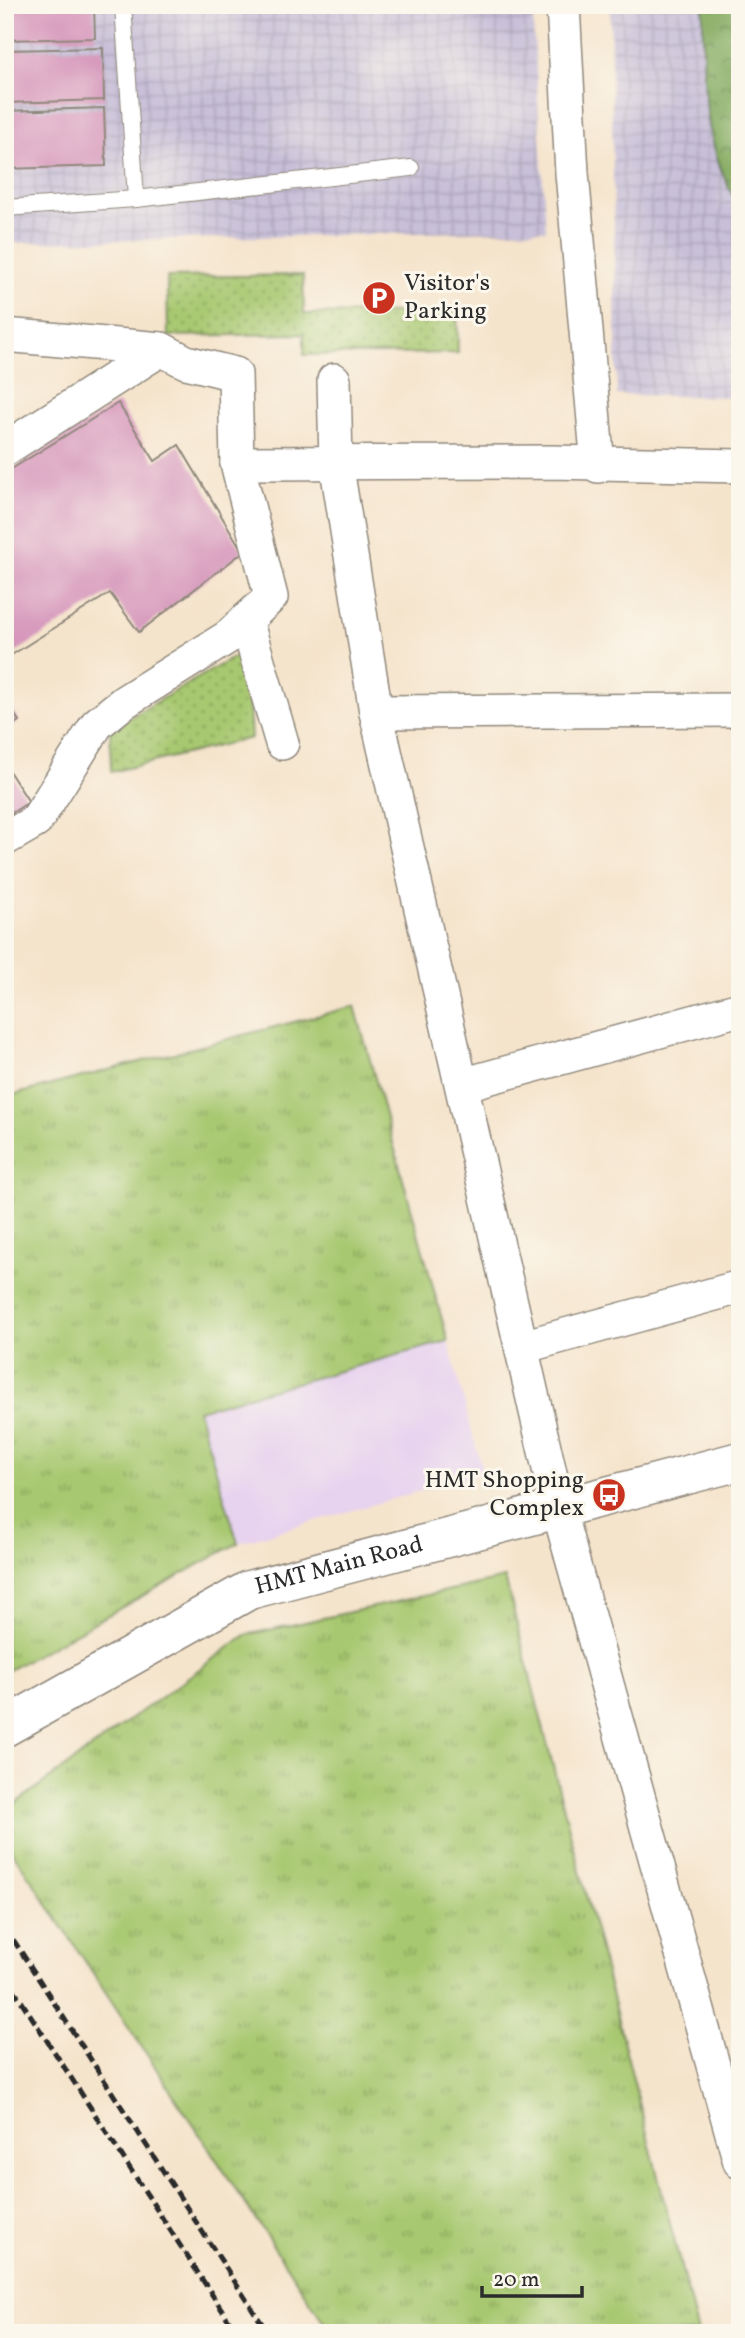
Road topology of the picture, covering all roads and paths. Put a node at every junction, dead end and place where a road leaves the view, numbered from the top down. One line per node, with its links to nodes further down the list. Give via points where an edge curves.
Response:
1 (123, 5): 4 (lane)
2 (563, 5): 12 (street)
3 (411, 168): 4 (lane)
4 (136, 199): 5 (lane)
5 (5, 208)
6 (5, 335): 7 (street)
7 (161, 349): 9 (street); 11 (street, via 186,362 235,374)
8 (334, 380): 10 (street)
9 (5, 449)
10 (336, 462): 11 (street); 12 (street); 16 (street)
11 (237, 463): 14 (street, via 271,597)
12 (597, 466): 13 (street)
13 (740, 466)
14 (246, 620): 17 (street); 18 (street, via 228,637 97,724 36,821)
15 (740, 710): 16 (street)
16 (376, 712): 20 (street)
17 (282, 743)
18 (5, 839)
19 (740, 1009): 20 (street)
20 (462, 1085): 22 (street)
21 (740, 1287): 22 (street)
22 (522, 1347): 24 (street)
23 (740, 1461): 24 (street, HMT Main Road)
24 (558, 1508): 25 (street, HMT Main Road, via 249,1590); 26 (street)
25 (5, 1727)
26 (730, 2087): 27 (street)
27 (740, 2162)

